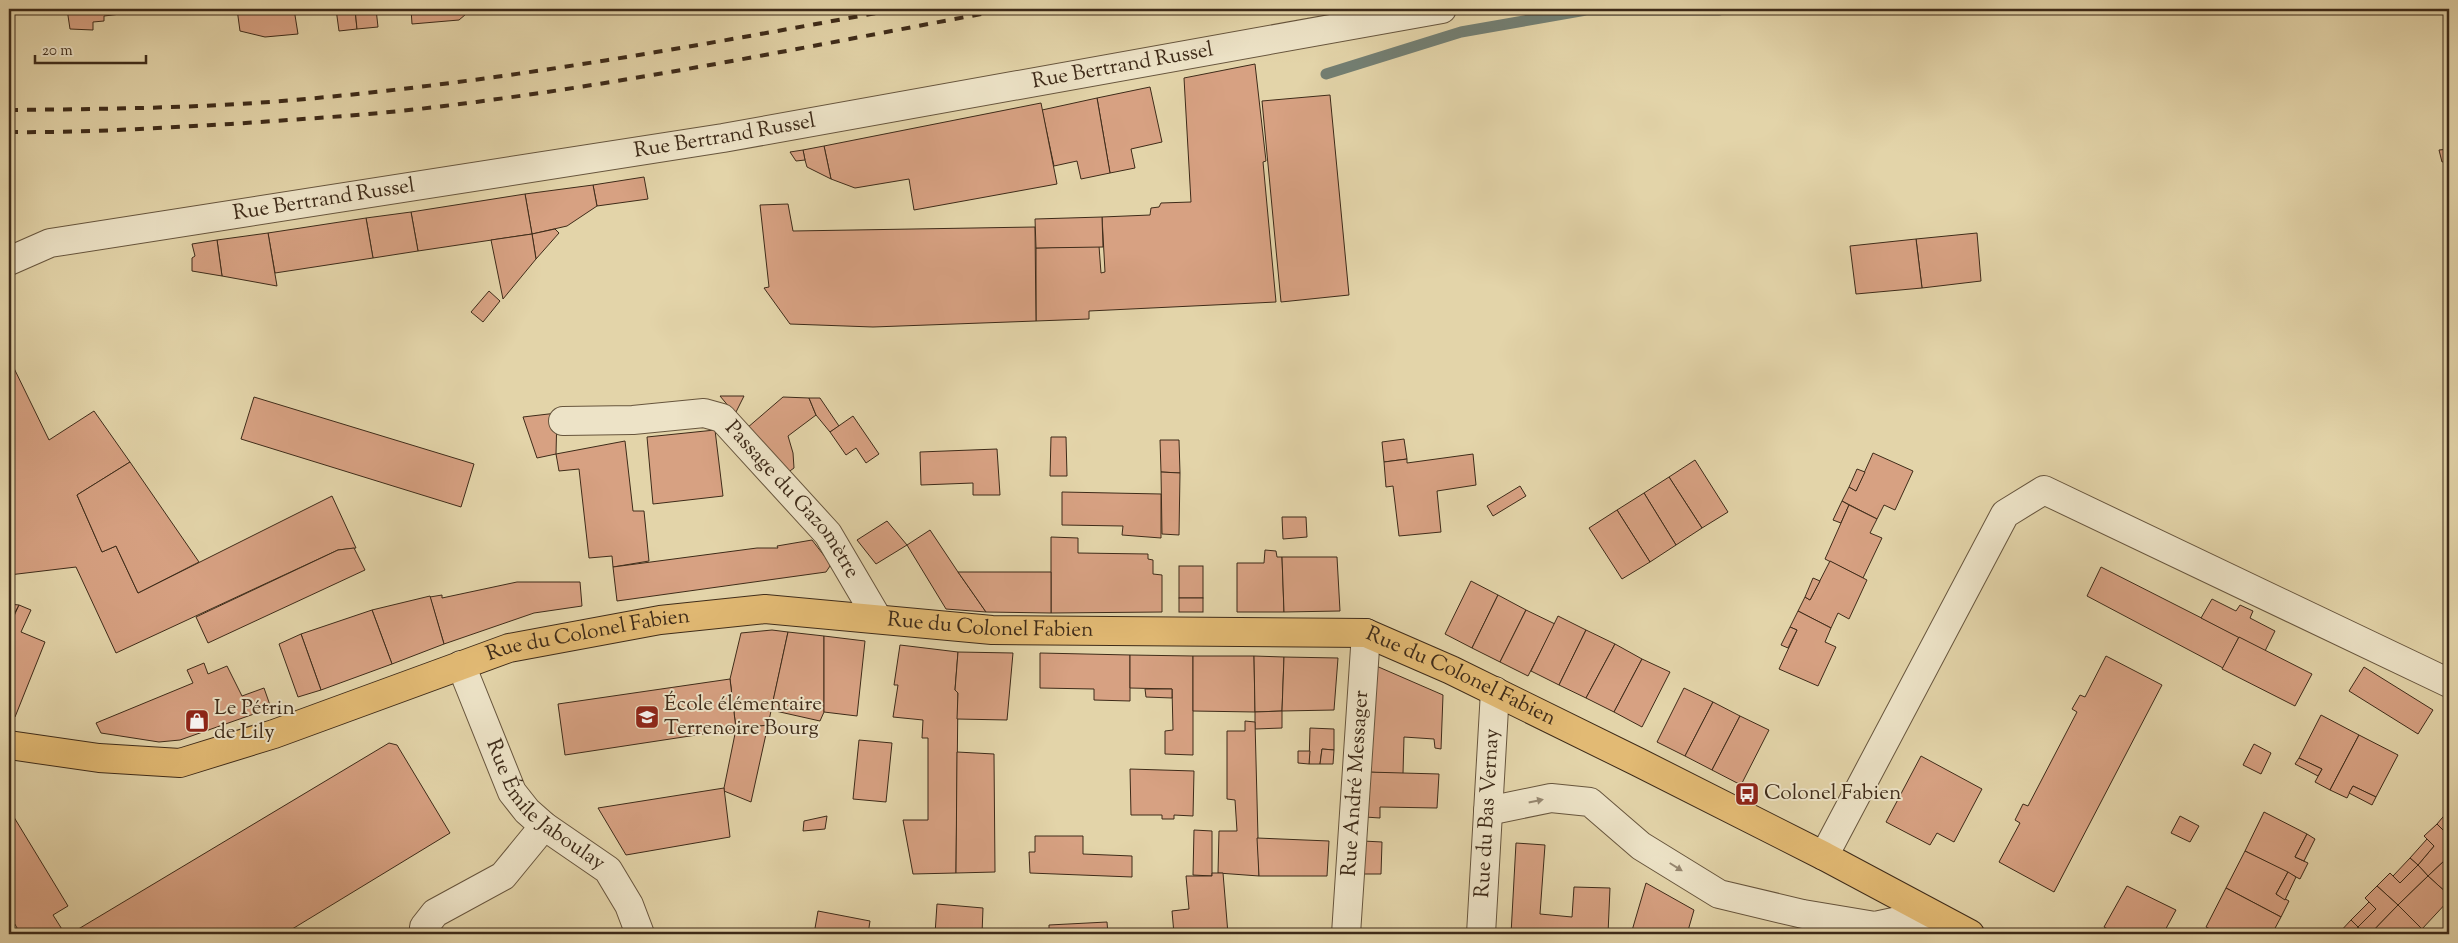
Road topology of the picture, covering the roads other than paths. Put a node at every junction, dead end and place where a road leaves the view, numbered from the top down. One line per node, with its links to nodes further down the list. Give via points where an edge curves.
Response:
1 (1442, 9): 2 (street, Rue Bertrand Russel, via 723,138 50,243)
2 (9, 261)
3 (563, 421): 4 (street, Passage du Gazomètre, via 633,420 704,413 722,418 828,534)
4 (878, 619): 5 (main road, Rue du Colonel Fabien, via 992,630); 6 (main road, Rue du Colonel Fabien, via 765,610 660,620 509,648)
5 (1366, 633): 8 (main road, Rue du Colonel Fabien); 16 (street, Rue André Messager)
6 (461, 665): 9 (main road, Rue du Colonel Fabien, via 274,734 180,763 99,758); 11 (street, Rue Émile Jaboulay, via 512,792)
7 (2449, 683): 12 (street, via 2044,490 2005,514)
8 (1495, 691): 10 (street, Rue du Bas Vernay); 12 (main road, Rue du Colonel Fabien)
9 (9, 746)
10 (1488, 811): 13 (street, one-way to 13, via 1551,798 1590,802 1641,846 1719,894 1804,914 1875,926); 17 (street, Rue du Bas Vernay)
11 (544, 826): 14 (street, via 503,876 435,913); 15 (street, Rue Émile Jaboulay, via 608,870 630,906)
12 (1824, 856): 13 (main road, Rue du Colonel Fabien)
13 (1930, 914): 18 (main road, Rue du Colonel Fabien)
14 (424, 927)
15 (640, 934)
16 (1346, 934)
17 (1480, 934)
18 (1970, 934)

